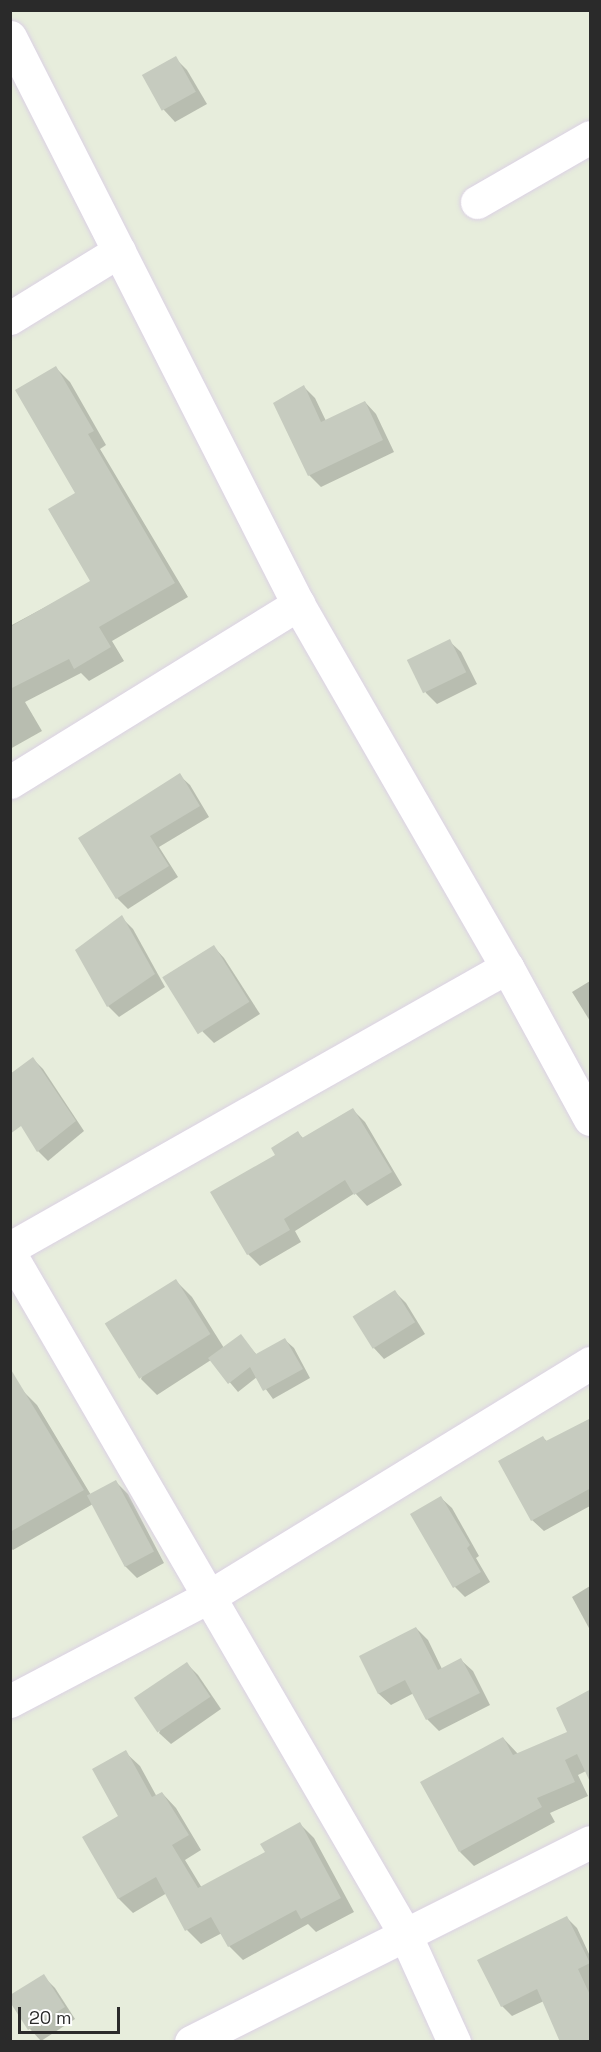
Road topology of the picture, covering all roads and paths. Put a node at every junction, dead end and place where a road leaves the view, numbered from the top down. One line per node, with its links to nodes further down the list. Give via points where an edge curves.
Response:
1 (10, 37): 4 (street)
2 (591, 137): 3 (street)
3 (477, 202)
4 (119, 251): 5 (street); 6 (street)
5 (10, 318)
6 (298, 603): 7 (street); 8 (street)
7 (10, 782)
8 (507, 967): 9 (street); 10 (street)
9 (591, 1119)
10 (10, 1248)
11 (10, 1254): 13 (street)
12 (591, 1363): 13 (street)
13 (210, 1596): 14 (street); 16 (street)
14 (10, 1701)
15 (591, 1842): 16 (street)
16 (405, 1934): 17 (street); 18 (street)
17 (191, 2042)
18 (454, 2042)

